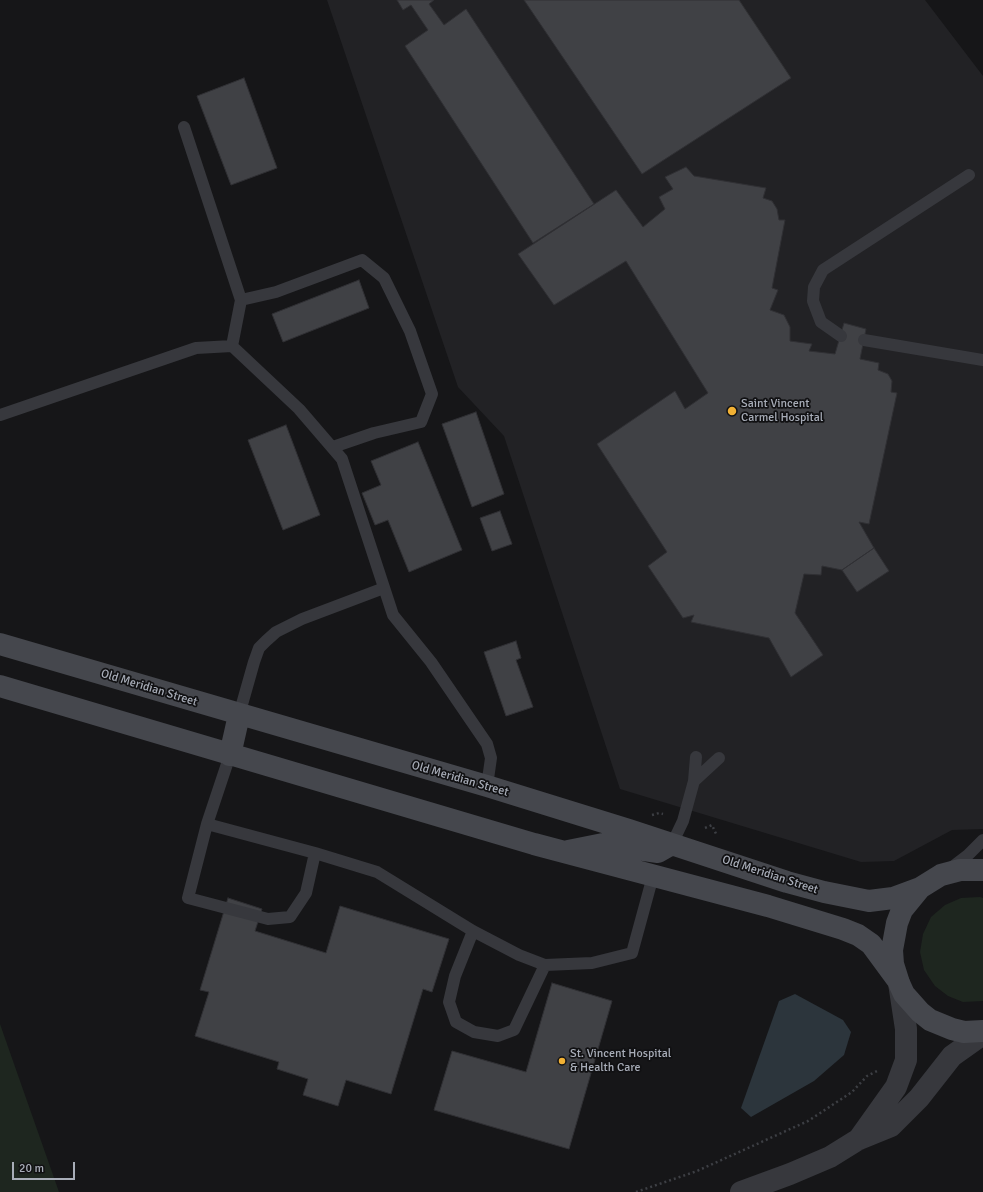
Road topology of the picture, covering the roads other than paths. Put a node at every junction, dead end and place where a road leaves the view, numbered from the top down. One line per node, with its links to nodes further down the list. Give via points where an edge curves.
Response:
1 (184, 127): 3 (lane)
2 (969, 175): 4 (lane, via 823,270 814,286 813,301 821,322)
3 (241, 300): 6 (lane); 9 (lane, via 276,292 362,260 384,278 410,331 432,394 421,422 374,433)
4 (841, 336)
5 (864, 340): 7 (lane)
6 (232, 346): 8 (lane, via 196,348); 9 (lane, via 299,408)
7 (983, 360)
8 (0, 415)
9 (333, 447): 10 (lane, via 342,459)
10 (384, 588): 13 (lane, via 302,619 276,632 259,648); 18 (lane, via 393,615 431,662 487,744 491,758)
11 (0, 644): 13 (main road, Old Meridian Street)
12 (0, 686): 14 (main road)
13 (239, 715): 14 (main road); 18 (main road, Old Meridian Street)
14 (230, 755): 19 (lane); 22 (main road)
15 (696, 757): 17 (lane)
16 (719, 758): 17 (lane)
17 (694, 781): 21 (lane, via 683,821)
18 (487, 786): 21 (main road, Old Meridian Street)
19 (207, 824): 23 (lane); 23 (lane, via 188,898 268,918 290,917 306,893)
20 (983, 840): 26 (lane)
21 (672, 844): 22 (main road, via 658,852 603,844); 27 (main road, Old Meridian Street, via 787,882 853,899 880,900)
22 (565, 852): 25 (main road)
23 (315, 853): 28 (lane, via 376,872)
24 (983, 870): 26 (main road, via 960,870)
25 (653, 876): 29 (lane, via 632,953 592,962); 30 (main road, via 768,906 858,935 871,944)
26 (941, 876): 27 (main road)
27 (920, 888): 30 (main road, via 902,910 893,936 892,950)
28 (473, 931): 29 (lane, via 519,955); 29 (lane, via 455,976 449,1002 456,1022 474,1032 498,1036 514,1030)
29 (545, 965)
30 (897, 980): 31 (main road, via 912,1004 930,1020 964,1032); 32 (street, via 906,1029 906,1060 896,1087)
31 (983, 1033): 32 (street, via 952,1056 919,1098 890,1126)
32 (859, 1139): 33 (street, via 830,1157)
33 (741, 1192)

